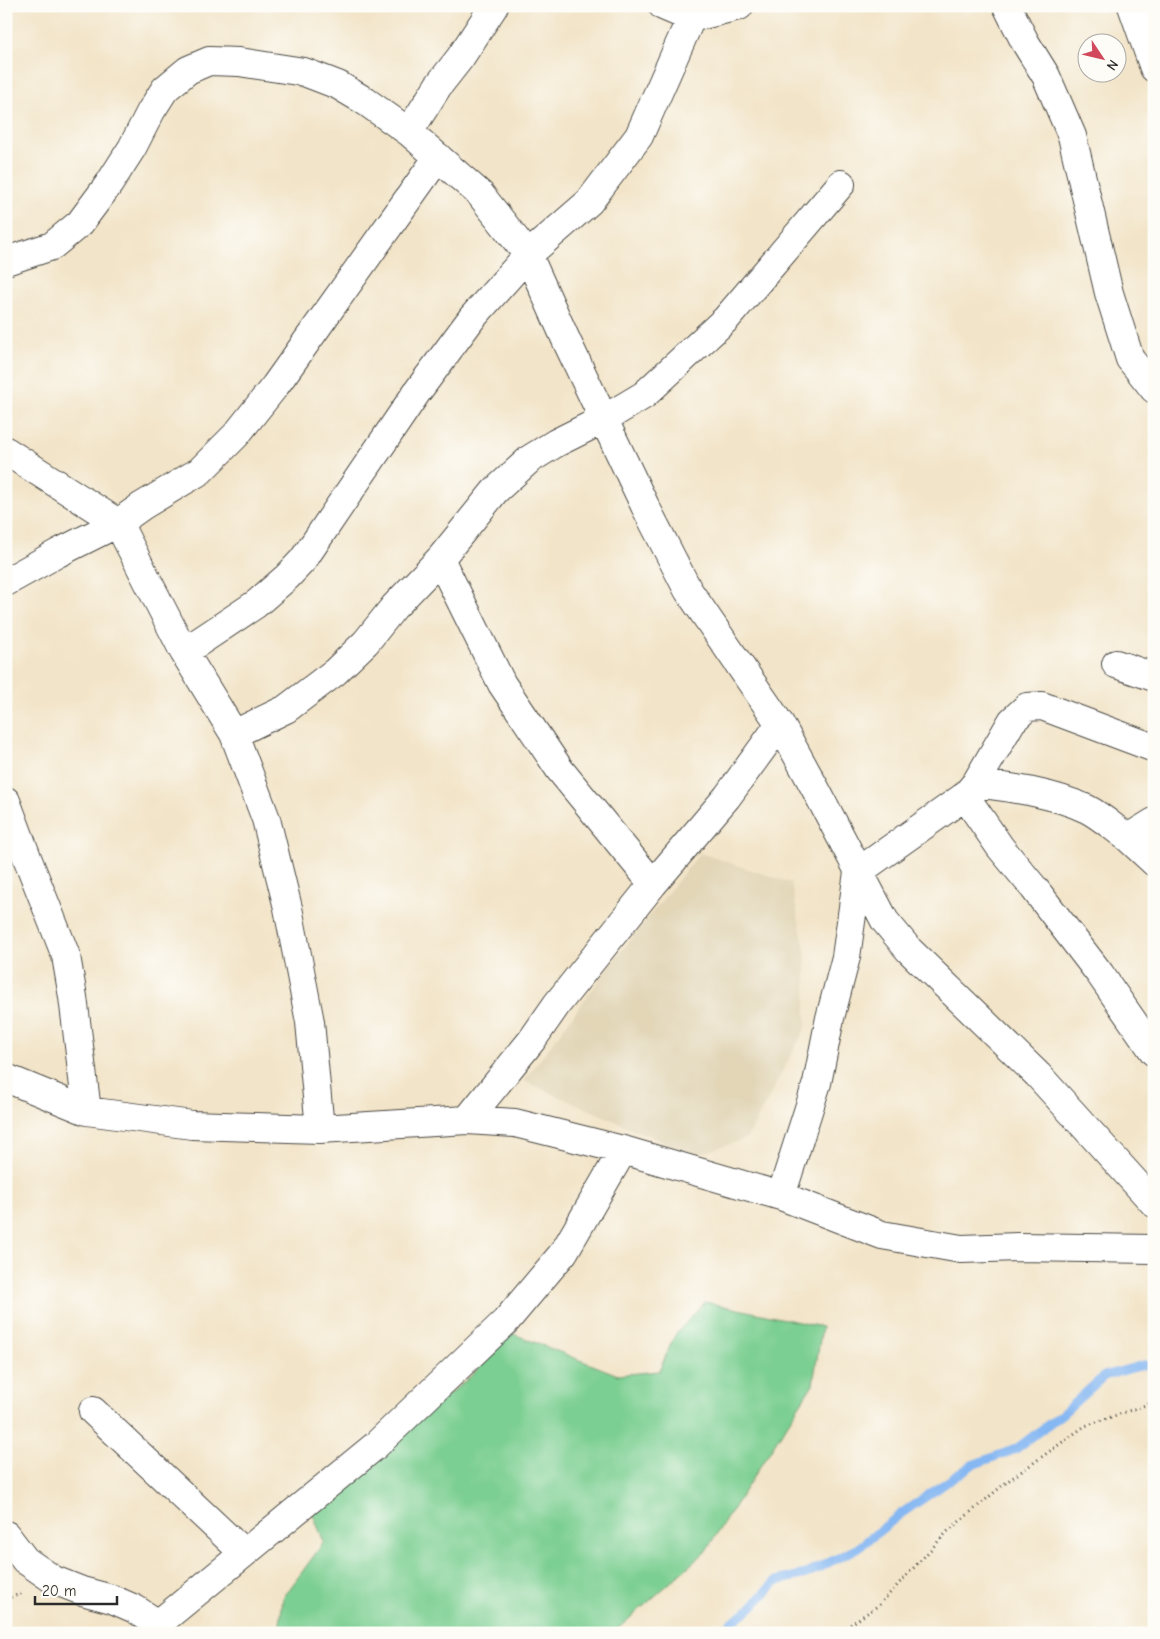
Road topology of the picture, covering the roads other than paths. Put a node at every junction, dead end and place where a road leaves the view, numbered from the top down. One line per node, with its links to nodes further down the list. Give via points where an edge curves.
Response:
1 (494, 6): 8 (street)
2 (662, 6): 6 (street)
3 (740, 6): 6 (street)
4 (1007, 6): 13 (street, via 1046,76 1069,129 1109,293 1130,359)
5 (1132, 6): 7 (street)
6 (691, 18): 11 (street, via 639,136 589,202)
7 (1154, 68)
8 (409, 132): 9 (street); 12 (street, via 338,85 304,72 209,61 188,70 166,89 109,184 80,223 52,246)
9 (438, 157): 11 (street, via 480,194); 16 (street, via 286,370 236,434 200,471)
10 (841, 184): 14 (street, via 726,319 644,395)
11 (528, 254): 14 (street); 19 (street, via 472,318 433,370 303,560 256,604)
12 (6, 261)
13 (1154, 389)
14 (604, 419): 17 (street, via 530,459 495,491); 22 (street, via 688,590)
15 (6, 451): 16 (street)
16 (118, 523): 18 (street); 19 (street)
17 (440, 559): 23 (street, via 335,672 286,709); 31 (street, via 502,684 560,770)
18 (6, 582)
19 (184, 652): 23 (street)
20 (1116, 664): 21 (street)
21 (1154, 676)
22 (780, 724): 30 (street); 31 (street, via 727,797)
23 (234, 734): 36 (street, via 266,819 288,908 310,1022)
24 (1154, 748): 25 (street, via 1042,706 1027,707 1012,721)
25 (971, 789): 28 (street, via 1018,789 1057,798 1088,809); 30 (street); 32 (street, via 1000,846 1100,974)
26 (6, 801): 34 (street, via 66,956)
27 (1154, 822): 28 (street)
28 (1128, 838): 29 (street)
29 (1154, 862)
30 (858, 872): 38 (street, via 846,958 817,1083); 39 (street, via 885,921 909,950 1038,1075)
31 (653, 884): 35 (street)
32 (1154, 1052)
33 (6, 1078): 34 (street)
34 (87, 1111): 36 (street, via 192,1125)
35 (467, 1120): 36 (street); 37 (street, via 515,1123)
36 (320, 1129)
37 (623, 1150): 38 (street); 43 (street, via 564,1252 506,1321 375,1446)
38 (781, 1196): 40 (street, via 882,1235 961,1249)
39 (1154, 1203)
40 (1154, 1249)
41 (94, 1412): 43 (street)
42 (6, 1535): 43 (street, via 25,1560 54,1580 112,1599 158,1624)
43 (244, 1554)

